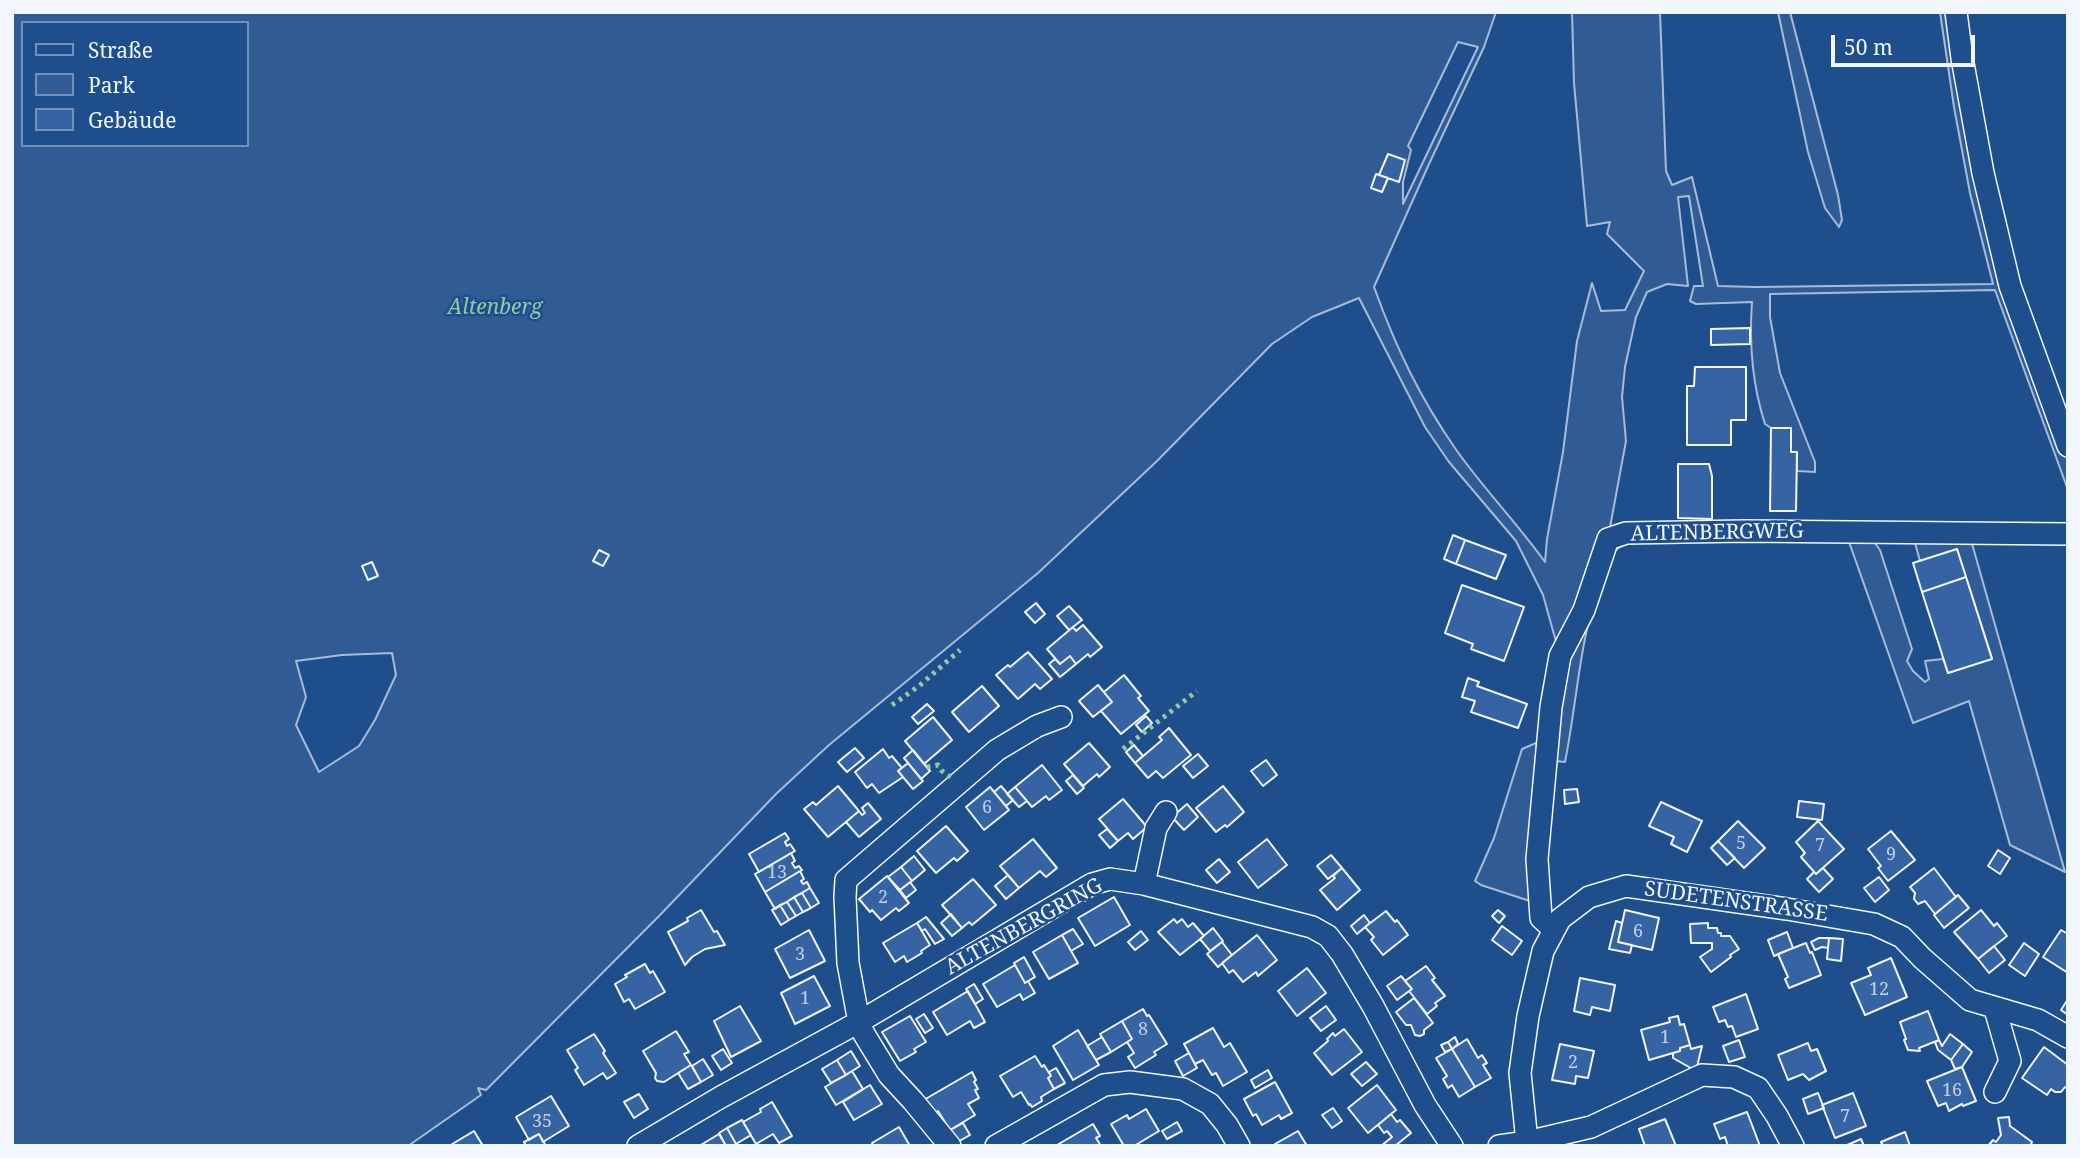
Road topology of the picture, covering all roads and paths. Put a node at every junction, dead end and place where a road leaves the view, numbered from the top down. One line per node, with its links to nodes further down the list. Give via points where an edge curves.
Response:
1 (1956, 12): 2 (street, via 1983,173 2010,286)
2 (2068, 446)
3 (2068, 534): 7 (street, ALTENBERGWEG, via 1744,531 1626,533 1608,539 1580,618 1560,656 1551,707 1537,859 1541,918)
4 (1061, 717): 9 (street, via 997,750 846,880 848,963)
5 (1166, 812): 6 (street, via 1156,828)
6 (1144, 884): 9 (street, ALTENBERGRING, via 1110,879 1092,884); 18 (street, ALTENBERGRING, via 1312,927 1328,936)
7 (1554, 930): 8 (street, SUDETENSTRASSE, via 1560,919 1589,897 1626,886 1874,924 1902,937 1970,1000); 13 (street, SUDETENSTRASSE, via 1537,976 1520,1073)
8 (1995, 1009): 10 (street, SUDETENSTRASSE, via 2038,1020); 11 (street, via 2010,1060)
9 (859, 1022): 14 (street, ALTENBERGRING); 15 (street, via 889,1076)
10 (2068, 1037)
11 (1995, 1092)
12 (1594, 1136): 13 (street); 20 (street, via 1702,1075 1734,1077 1758,1088)
13 (1528, 1142): 19 (street)
14 (639, 1146)
15 (950, 1146)
16 (996, 1146): 17 (street, via 1104,1085 1130,1082 1183,1089 1210,1104)
17 (1239, 1146)
18 (1452, 1146)
19 (1499, 1146)
20 (1793, 1146)

